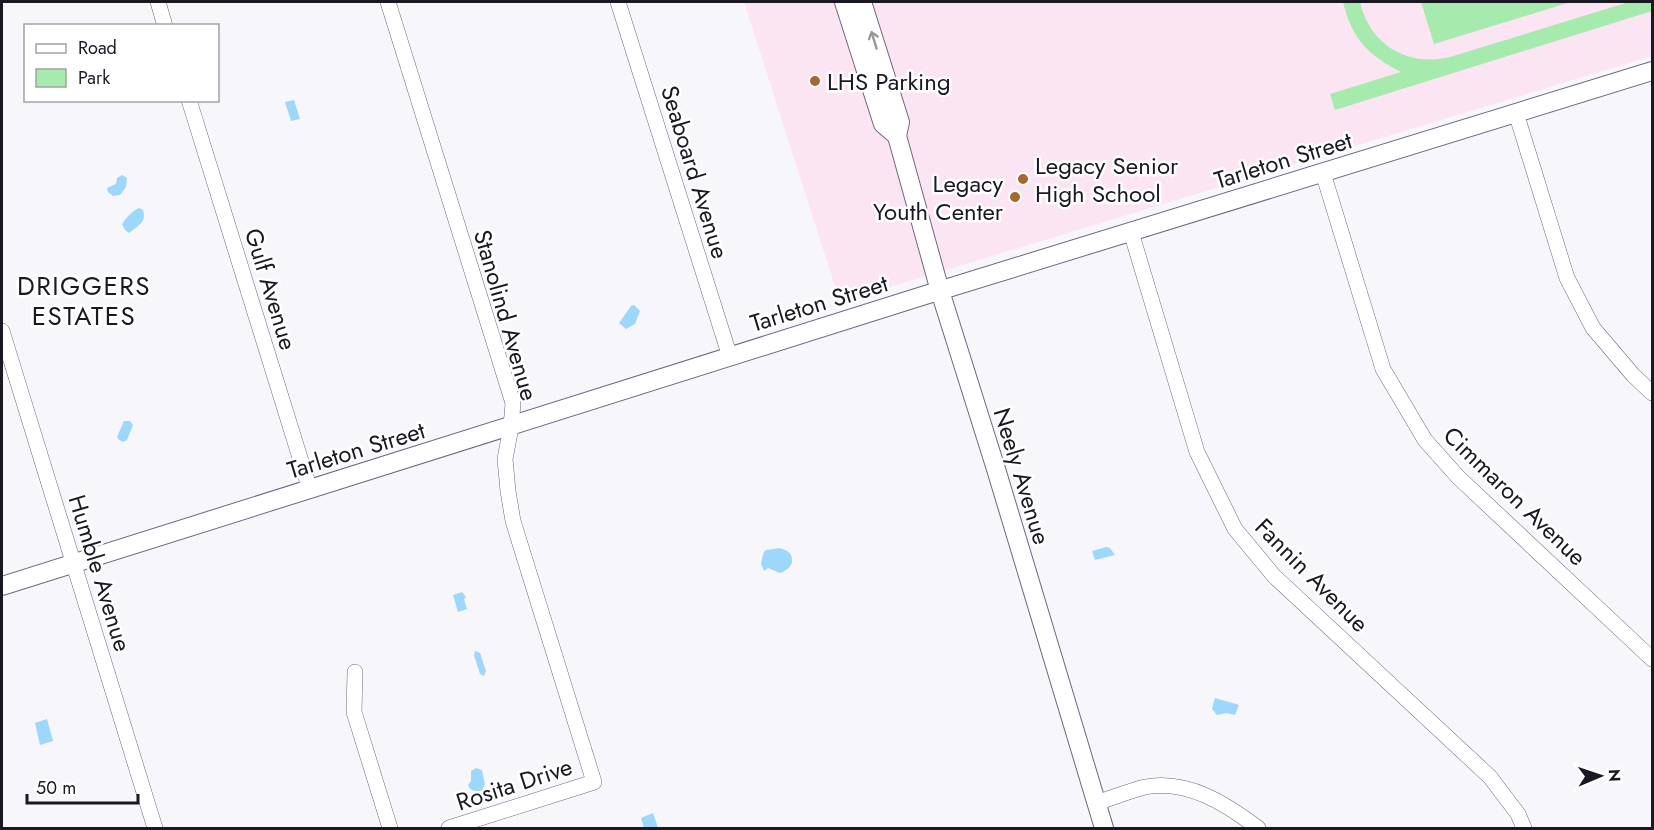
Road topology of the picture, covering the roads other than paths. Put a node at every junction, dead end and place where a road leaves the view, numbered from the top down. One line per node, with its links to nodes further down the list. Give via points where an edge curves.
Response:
1 (158, 2): 6 (street)
2 (388, 2): 17 (street, Stanolind Avenue, via 513,403)
3 (618, 2): 15 (street, Seaboard Avenue)
4 (844, 2): 10 (street, Neely Avenue, via 883,124)
5 (862, 2): 10 (street, Neely Avenue, one-way to 5, via 900,122)
6 (164, 24)
7 (1653, 71): 9 (street, Tarleton Street)
8 (190, 102): 18 (street, Gulf Avenue)
9 (1516, 113): 11 (street, Tarleton Street); 16 (street, via 1567,278 1593,328)
10 (897, 136): 13 (street, Neely Avenue)
11 (1323, 173): 12 (street, Tarleton Street); 21 (street, Cimmaron Avenue, via 1383,369 1425,440 1458,477)
12 (1131, 232): 13 (street, Tarleton Street); 30 (street, Fannin Avenue, via 1197,452 1235,530 1274,576 1490,777)
13 (940, 291): 15 (street, Tarleton Street); 24 (street, Neely Avenue)
14 (2, 331): 19 (street, Humble Avenue)
15 (730, 357): 17 (street, Tarleton Street)
16 (1653, 393)
17 (511, 427): 18 (street, Tarleton Street); 23 (street, Stanolind Avenue, via 505,459 513,521)
18 (310, 490): 19 (street, Tarleton Street)
19 (73, 564): 20 (street, Tarleton Street); 25 (street, Humble Avenue)
20 (2, 586)
21 (1653, 659)
22 (355, 672): 26 (street, via 354,712)
23 (594, 783): 27 (street, Rosita Drive)
24 (1096, 803): 28 (street, Neely Avenue); 29 (street, via 1145,787 1167,786 1201,792)
25 (155, 828)
26 (390, 828)
27 (449, 828)
28 (1104, 828)
29 (1258, 828)
30 (1524, 828)

